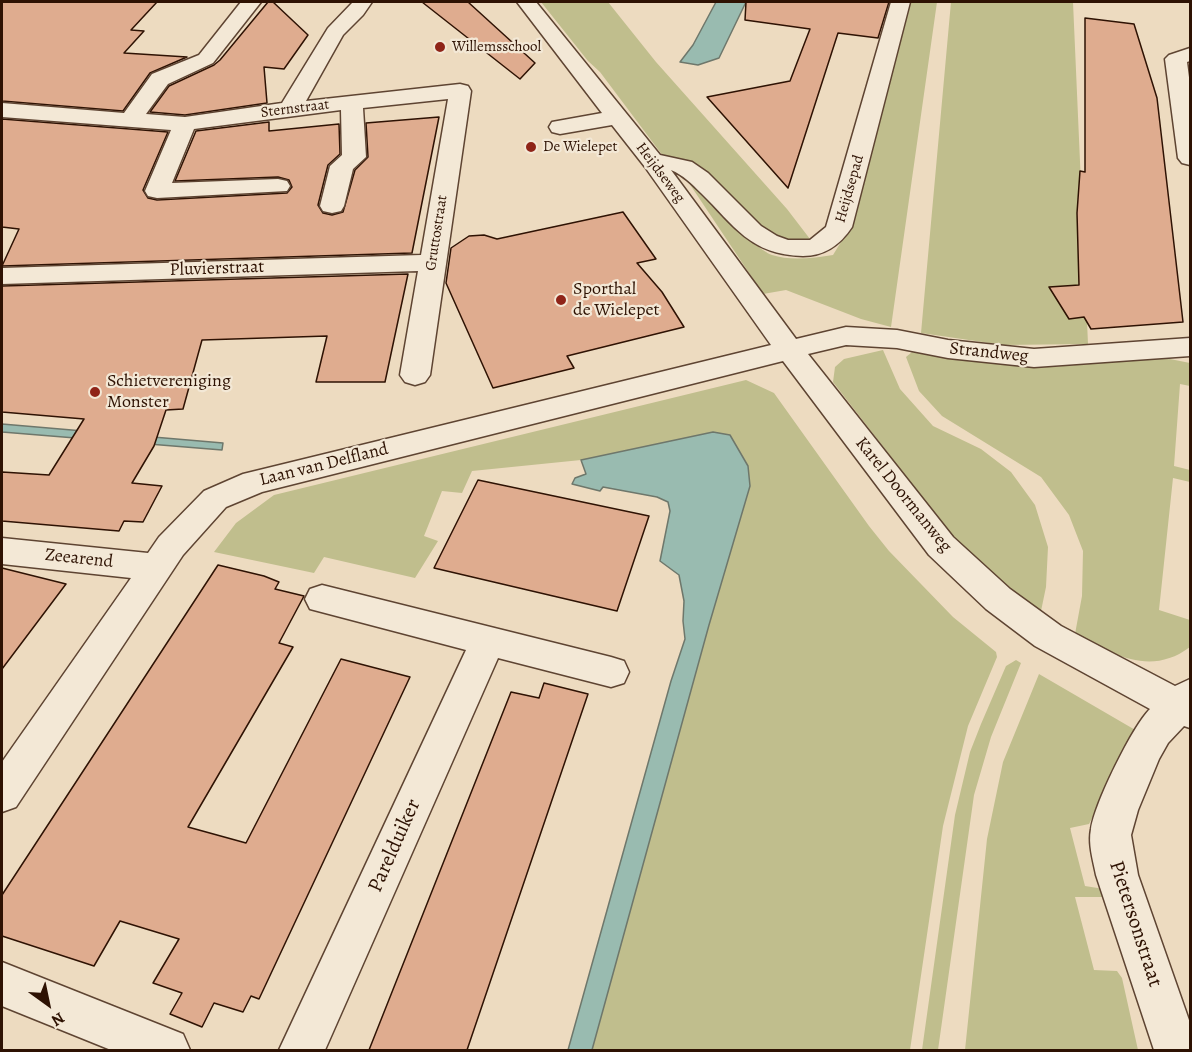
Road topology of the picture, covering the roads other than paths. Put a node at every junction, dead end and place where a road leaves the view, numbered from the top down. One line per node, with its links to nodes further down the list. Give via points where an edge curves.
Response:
1 (251, 2): 11 (street, via 206,59 160,79)
2 (362, 2): 8 (street, via 335,32)
3 (526, 2): 10 (street, Heijdseweg)
4 (901, 2): 15 (street, Heijdsepad, via 839,227 825,244 799,249 748,231 682,165)
5 (1183, 57): 14 (street)
6 (460, 91): 7 (street, Sternstraat); 18 (street, Gruttostraat)
7 (351, 102): 8 (street, Sternstraat); 17 (street, via 354,157 342,166)
8 (290, 109): 12 (street, Sternstraat)
9 (2, 110): 11 (street, Sternstraat)
10 (616, 117): 13 (street); 15 (street, Heijdseweg)
11 (130, 120): 12 (street, Sternstraat)
12 (185, 124): 16 (street, via 157,191)
13 (560, 127)
14 (1191, 158)
15 (653, 162): 21 (street, Heijdseweg)
16 (278, 186)
17 (332, 206)
18 (432, 263): 19 (street, Pluvierstraat); 22 (street, Gruttostraat)
19 (2, 276)
20 (1191, 347): 21 (street, Strandweg, via 1034,358 846,336)
21 (789, 348): 24 (street, Laan van Delfland, via 254,482 215,499); 28 (street, Karel Doormanweg, via 941,546 998,599 1048,636)
22 (415, 375)
23 (2, 551): 24 (street, Zeearend)
24 (156, 567): 29 (street, Laan van Delfland)
25 (322, 599): 26 (street)
26 (488, 641): 27 (street); 32 (street, Parelduiker)
27 (611, 672)
28 (1187, 705): 33 (street, Pietersonstraat, via 1154,731 1111,830 1117,875)
29 (2, 794)
30 (2, 984): 31 (street)
31 (167, 1050)
32 (302, 1050)
33 (1177, 1050)

